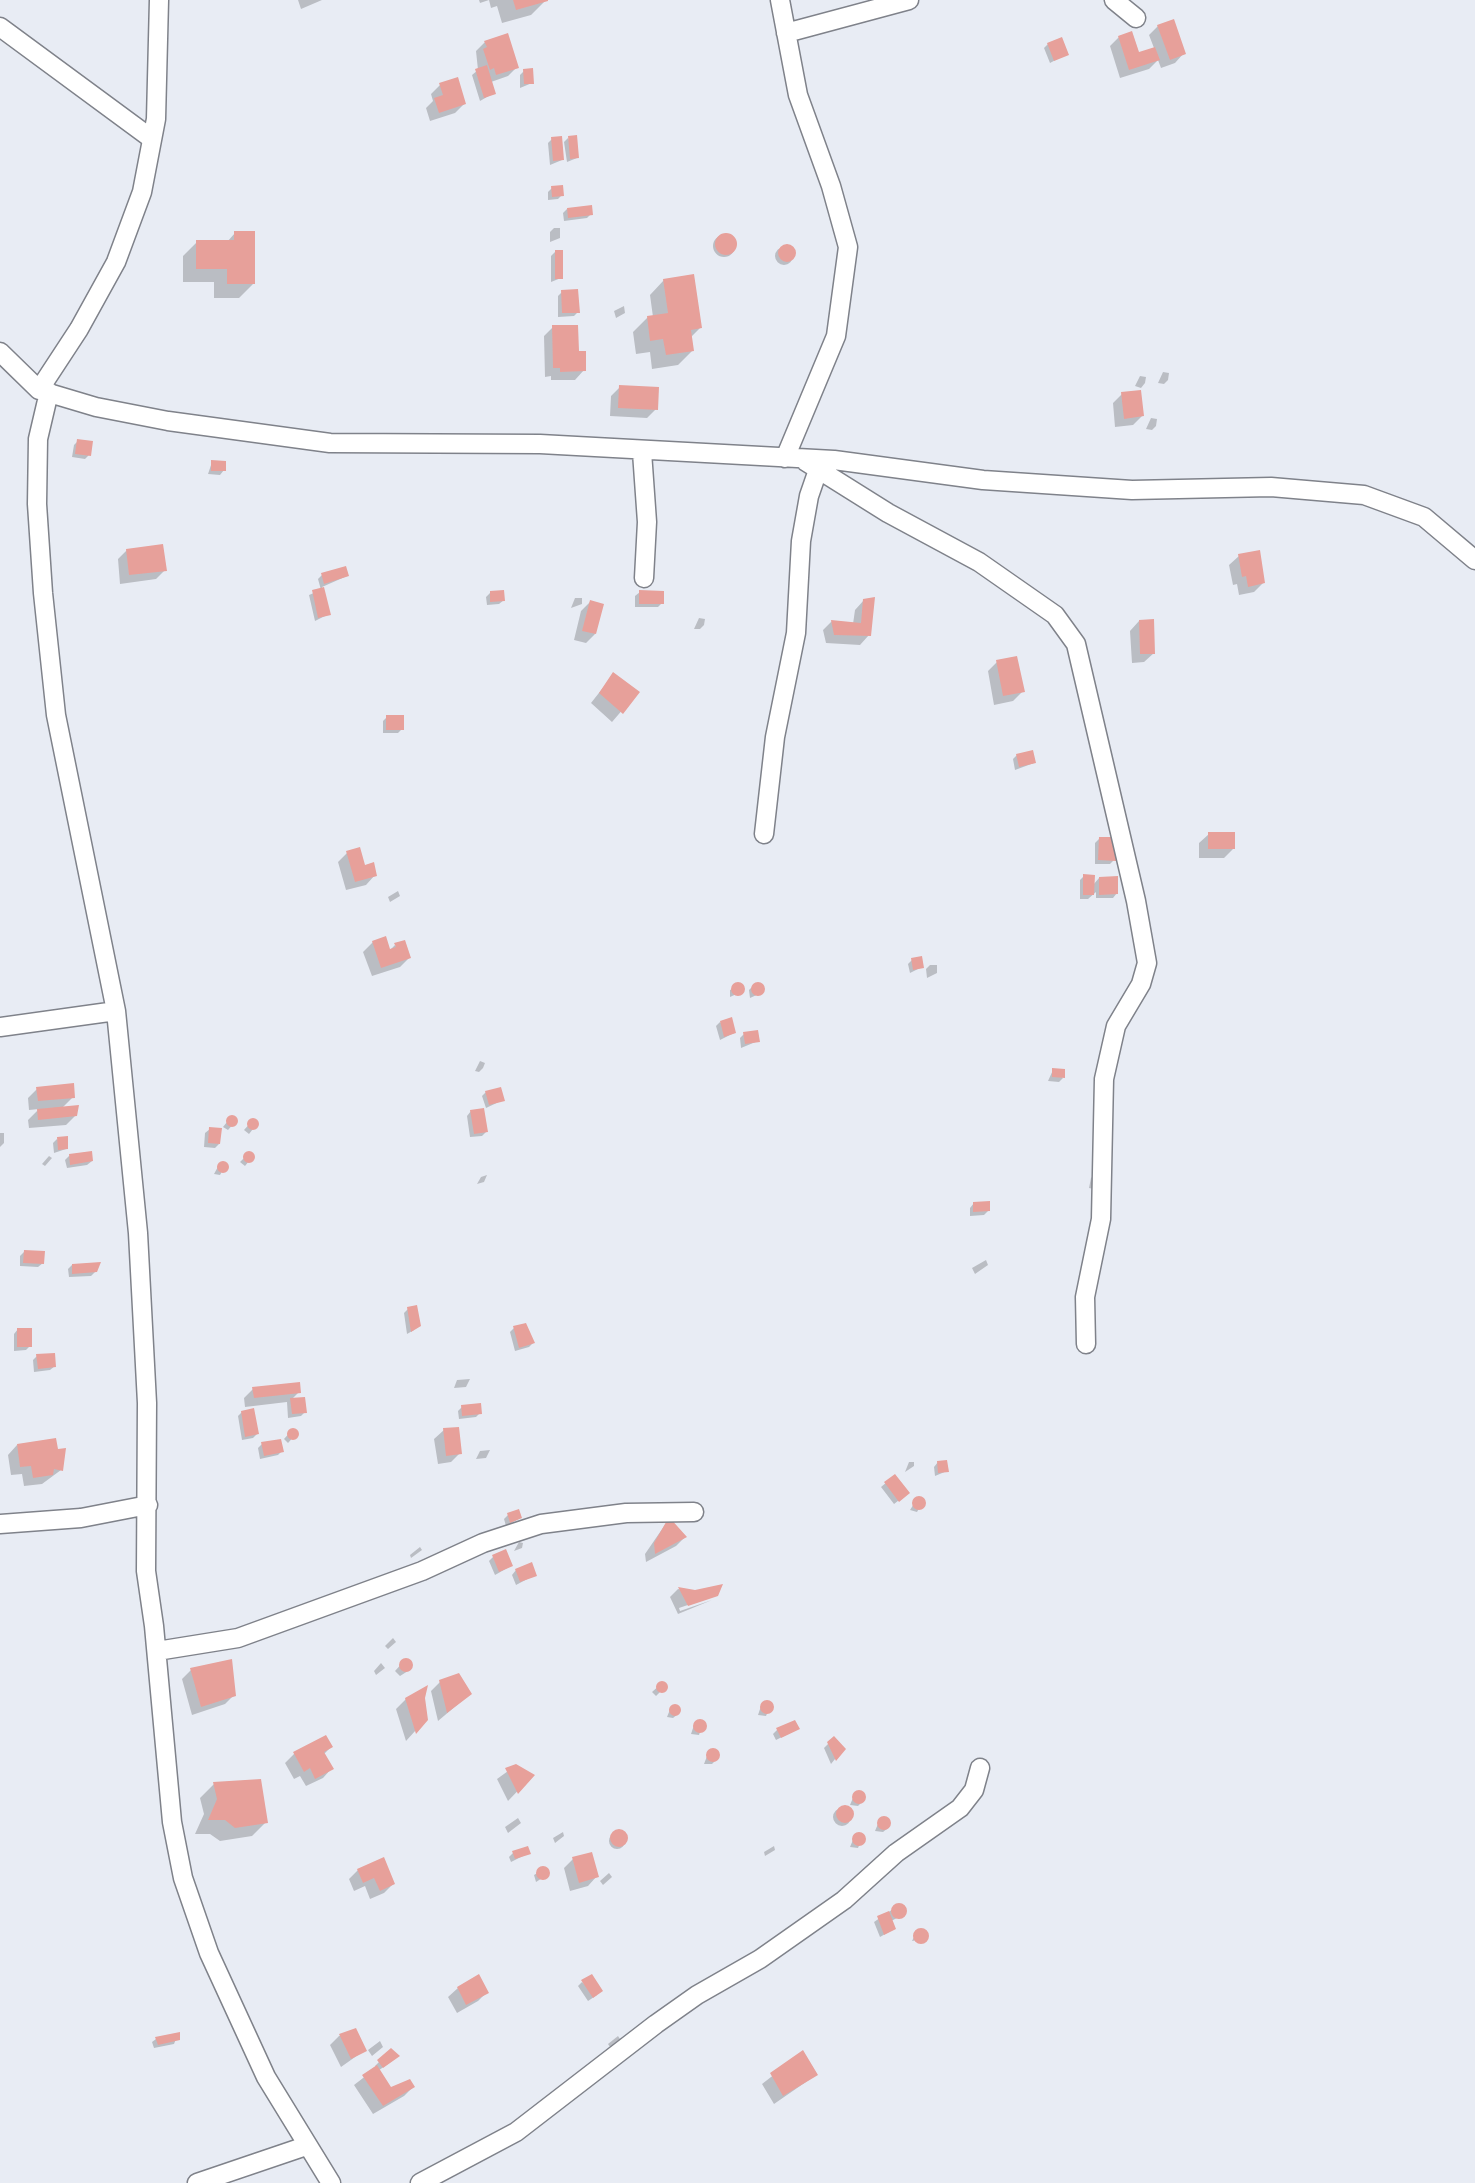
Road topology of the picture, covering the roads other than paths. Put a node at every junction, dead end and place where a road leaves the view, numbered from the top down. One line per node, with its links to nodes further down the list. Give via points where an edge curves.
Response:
1 (159, 0): 8 (street)
2 (780, 0): 7 (street)
3 (909, 0): 7 (street)
4 (1114, 0): 5 (street)
5 (1136, 18)
6 (0, 27): 8 (street)
7 (786, 33): 12 (street, via 798,95 848,247 836,336)
8 (152, 139): 10 (street, via 142,191 116,262)
9 (0, 352): 10 (street)
10 (44, 391): 11 (street, via 168,421 330,443 540,444); 17 (street, via 37,504 56,715)
11 (642, 452): 12 (street); 15 (street, via 647,522)
12 (793, 458): 13 (street); 14 (street, via 982,480 1132,490 1271,487 1364,495 1423,517)
13 (818, 470): 16 (street, via 801,541 796,633 775,737); 19 (street, via 979,562 1055,615 1076,644 1147,963 1141,984 1116,1026 1104,1079 1101,1220 1085,1297)
14 (1475, 560)
15 (644, 578)
16 (764, 834)
17 (116, 1012): 18 (street); 20 (street, via 138,1233)
18 (0, 1027)
19 (1086, 1344)
20 (148, 1506): 22 (street, via 81,1518); 23 (street, via 146,1570)
21 (694, 1511): 23 (street, via 626,1513 541,1524 238,1638)
22 (0, 1524)
23 (157, 1651): 25 (street, via 172,1822 183,1878 209,1953 266,2077)
24 (980, 1768): 28 (street, via 974,1790 960,1808 896,1853 844,1900 656,2024 516,2132)
25 (306, 2146): 26 (street); 27 (street)
26 (197, 2183)
27 (331, 2183)
28 (420, 2183)

